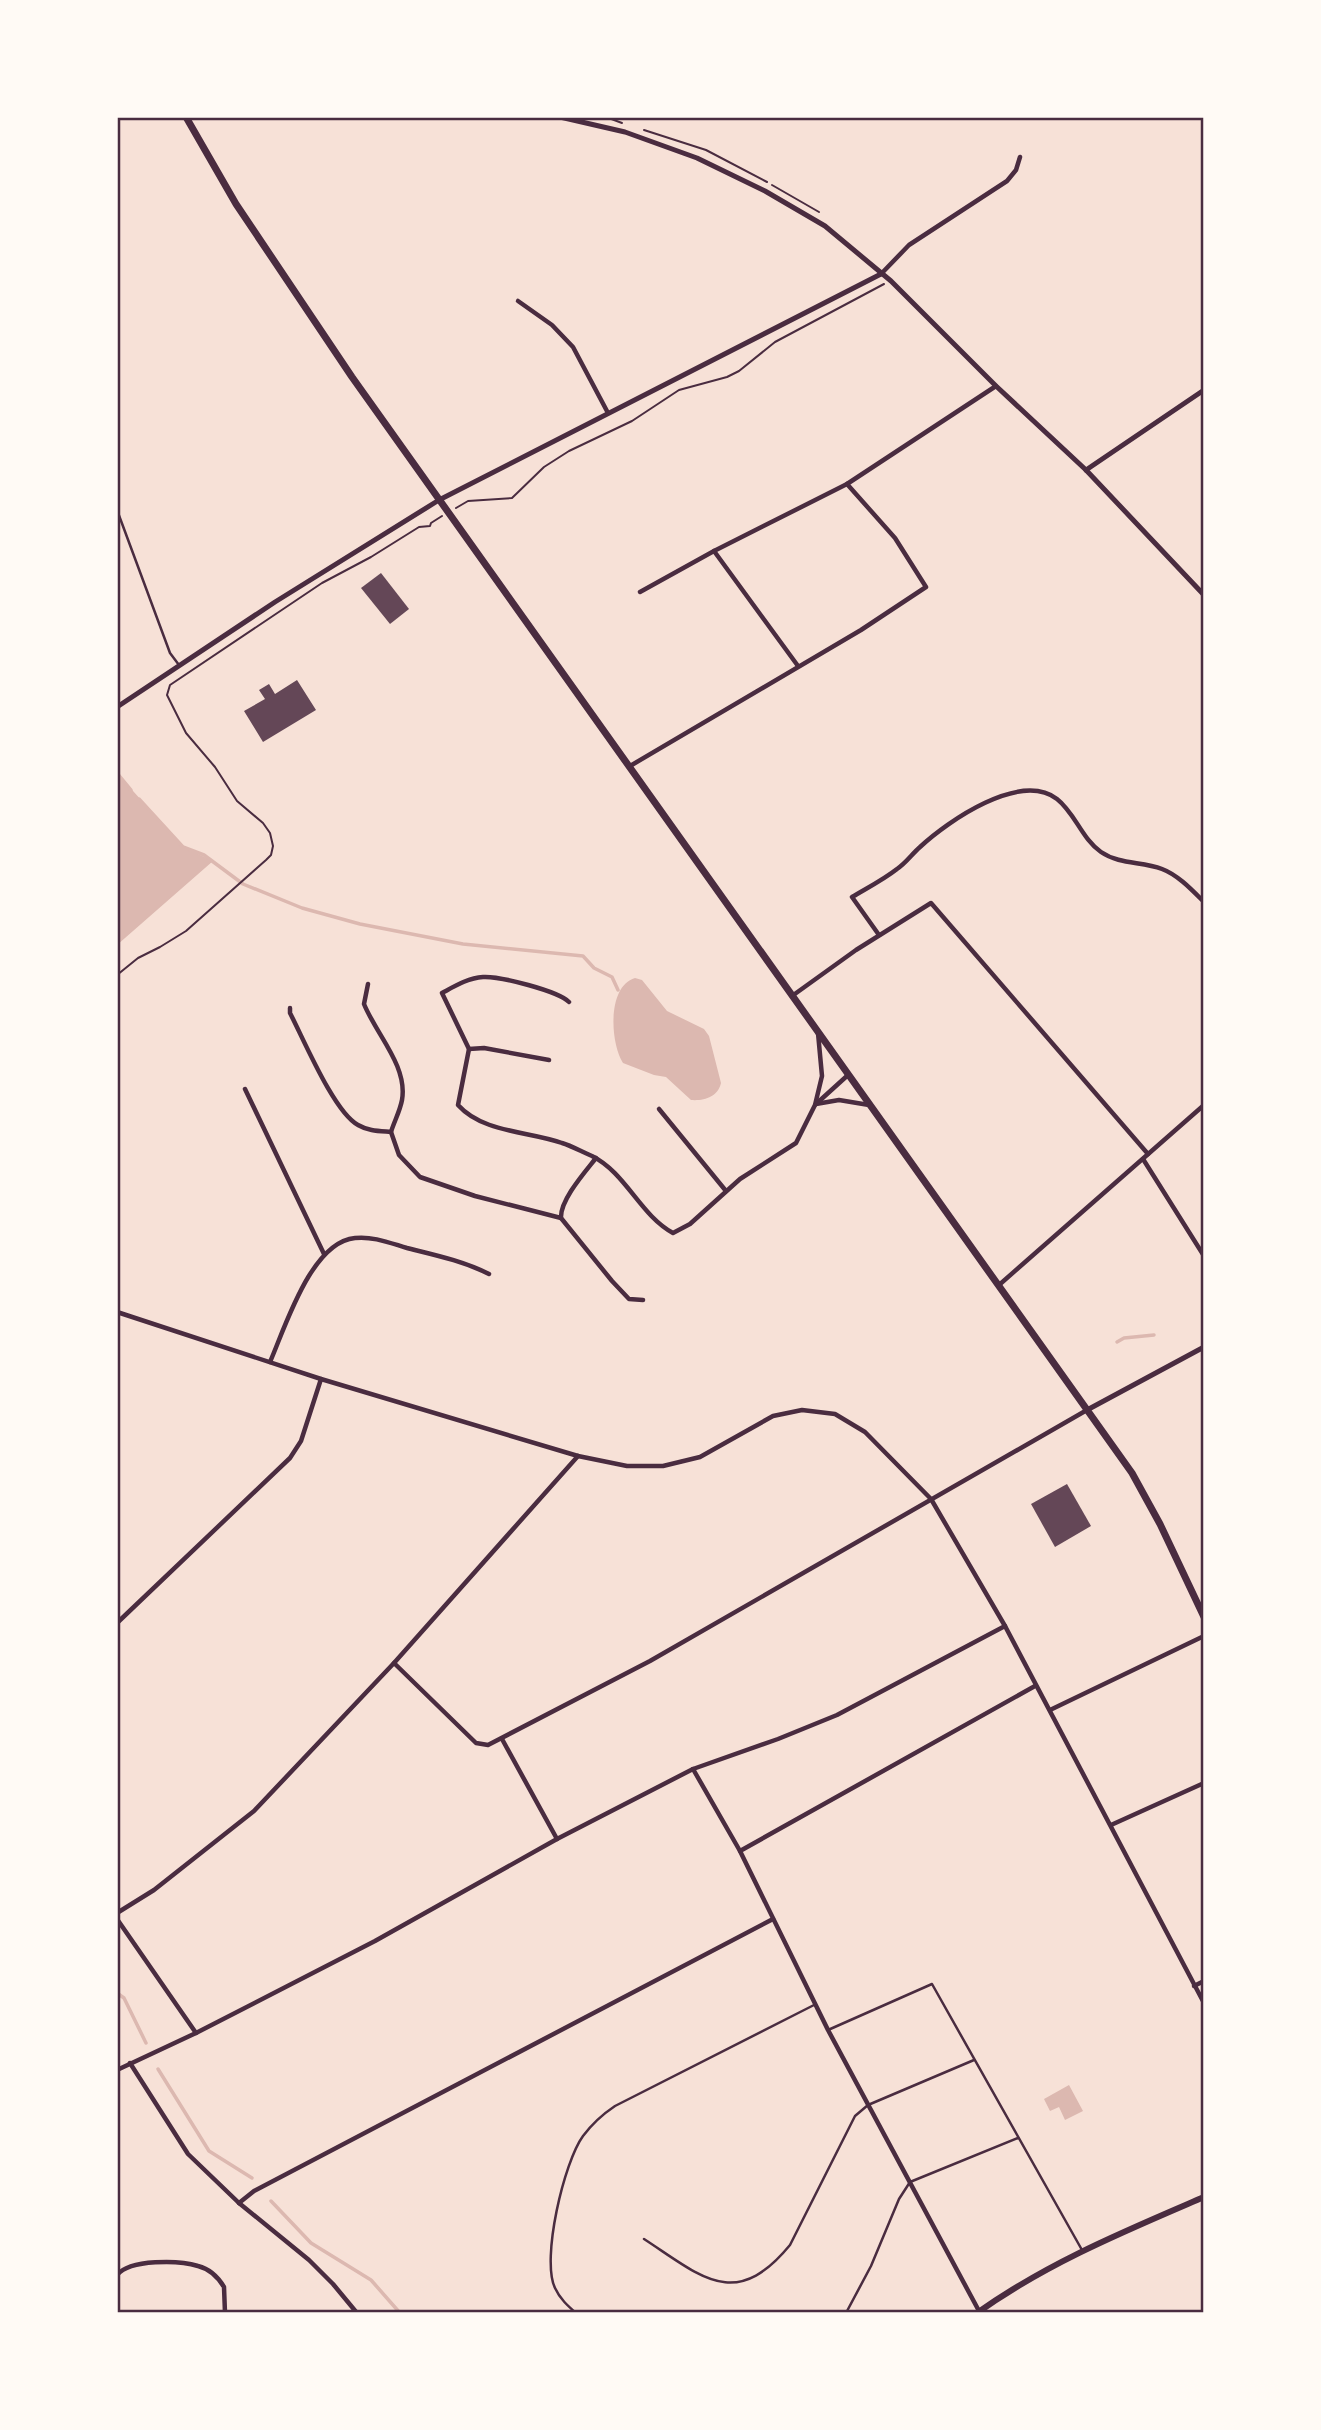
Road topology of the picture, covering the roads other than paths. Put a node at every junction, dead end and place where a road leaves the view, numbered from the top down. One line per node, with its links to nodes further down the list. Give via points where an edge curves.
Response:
1 (186, 117): 11 (main road, via 236,204)
2 (560, 117): 4 (street, via 625,132 715,166 825,226)
3 (1020, 157): 4 (street, via 1007,181 909,245)
4 (881, 274): 6 (street); 8 (street)
5 (518, 301): 8 (street, via 573,347)
6 (996, 386): 9 (street); 10 (street)
7 (1204, 390): 9 (street)
8 (608, 413): 11 (street)
9 (1086, 470): 15 (street)
10 (847, 484): 13 (street); 17 (street, via 895,538 926,587)
11 (439, 500): 16 (street); 19 (main road)
12 (117, 510): 16 (lane, via 170,653)
13 (714, 551): 14 (street); 17 (street)
14 (640, 592)
15 (1204, 595)
16 (179, 666): 18 (street)
17 (799, 666): 19 (street)
18 (117, 706)
19 (630, 766): 23 (main road)
20 (1204, 902): 21 (street, via 1163,869 1116,860 1100,851 1058,800 1039,790 992,800 956,818 900,867 852,897)
21 (879, 935): 23 (street); 36 (street, via 930,903)
22 (368, 984): 35 (street, via 364,1004 403,1082 402,1101)
23 (792, 996): 26 (main road)
24 (569, 1002): 27 (street, via 536,987 485,977 463,981 442,993)
25 (290, 1008): 35 (street, via 338,1105 357,1125)
26 (818, 1032): 29 (main road); 31 (street, via 822,1076)
27 (469, 1049): 28 (street); 37 (street, via 458,1105 465,1113)
28 (549, 1060)
29 (849, 1074): 31 (street); 33 (main road)
30 (245, 1089): 41 (street)
31 (815, 1105): 33 (street, via 839,1100); 39 (street, via 796,1143)
32 (1204, 1105): 36 (street)
33 (871, 1106): 44 (main road)
34 (659, 1109): 39 (street)
35 (390, 1132): 40 (street, via 399,1155 420,1177)
36 (1148, 1154): 38 (street)
37 (596, 1158): 39 (street, via 660,1226 673,1233 690,1224); 40 (street, via 561,1210)
38 (1143, 1159): 42 (street); 44 (street)
39 (726, 1191)
40 (561, 1218): 45 (street, via 629,1299)
41 (324, 1254): 43 (street, via 350,1239 376,1239 469,1264); 48 (street, via 297,1300)
42 (1204, 1256)
43 (489, 1274)
44 (999, 1285): 50 (main road)
45 (643, 1300)
46 (117, 1312): 48 (street)
47 (1204, 1347): 50 (street)
48 (271, 1362): 49 (street)
49 (321, 1378): 51 (street); 54 (street, via 301,1441 290,1458)
50 (1087, 1410): 52 (street); 53 (main road, via 1132,1473)
51 (578, 1456): 52 (street, via 627,1466 663,1466 700,1457 773,1416 802,1410 835,1414 865,1432); 57 (street)
52 (931, 1499): 55 (street); 60 (street, via 650,1661)
53 (1204, 1617)
54 (117, 1623)
55 (1005, 1626): 58 (street); 61 (street, via 837,1715)
56 (1204, 1636): 59 (street)
57 (394, 1664): 60 (street, via 476,1743 488,1745); 66 (street, via 254,1811 154,1891)
58 (1035, 1686): 59 (street); 65 (street)
59 (1050, 1710): 63 (street)
60 (502, 1739): 64 (street)
61 (693, 1769): 64 (street); 65 (street)
62 (1204, 1783): 63 (street)
63 (1111, 1825): 70 (street)
64 (557, 1839): 74 (street)
65 (740, 1851): 68 (street)
66 (117, 1913)
67 (117, 1919): 74 (street)
68 (773, 1919): 72 (street); 82 (street, via 254,2191)
69 (1204, 1981): 70 (street)
70 (1194, 1986): 71 (street)
71 (1204, 2003)
72 (815, 2005): 73 (street); 89 (lane, via 615,2106 583,2136 571,2158 550,2253 554,2288)
73 (828, 2030): 75 (lane, via 932,1984); 78 (street)
74 (196, 2033): 76 (street)
75 (974, 2060): 78 (lane); 79 (lane)
76 (131, 2063): 77 (street); 82 (street, via 188,2154)
77 (117, 2070)
78 (868, 2105): 80 (street); 83 (lane, via 855,2116 790,2245 762,2272 724,2284 704,2277)
79 (1019, 2137): 80 (lane); 84 (lane)
80 (910, 2182): 86 (street); 90 (lane)
81 (1204, 2197): 84 (main road)
82 (239, 2203): 88 (street, via 309,2260)
83 (644, 2239)
84 (1082, 2250): 86 (main road)
85 (117, 2275): 87 (street, via 144,2263 197,2265 210,2271 224,2287)
86 (978, 2312)
87 (225, 2313)
88 (357, 2313)
89 (576, 2313)
90 (846, 2313)

